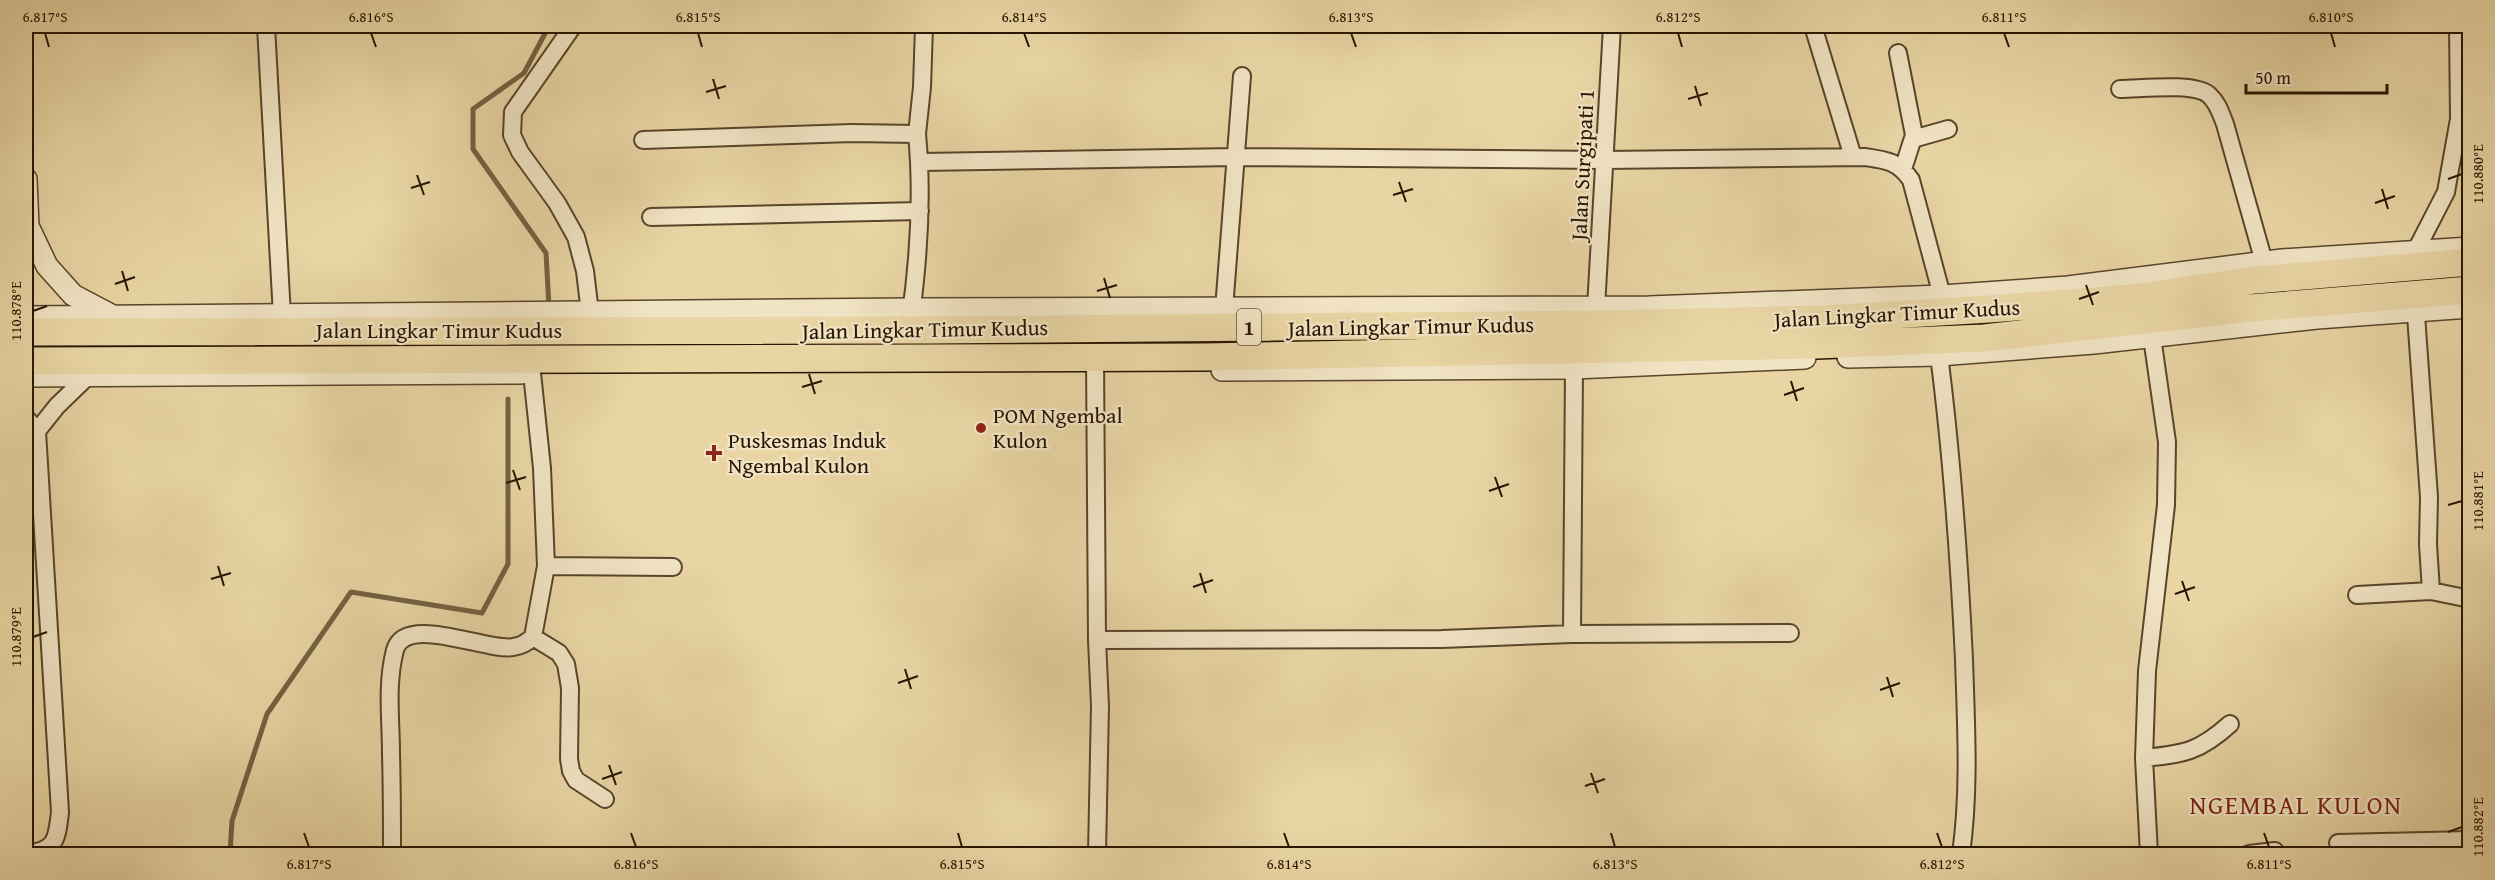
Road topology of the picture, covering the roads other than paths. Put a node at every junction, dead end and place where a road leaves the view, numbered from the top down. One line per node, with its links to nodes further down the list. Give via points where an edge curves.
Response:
1 (266, 26): 34 (street)
2 (573, 26): 32 (street, via 513,112 511,126 520,152 576,237)
3 (924, 26): 11 (street)
4 (1612, 26): 16 (street, Jalan Surgipati 1)
5 (1813, 26): 14 (street)
6 (2458, 26): 24 (street, via 2459,119 2448,182)
7 (1898, 53): 12 (street)
8 (1242, 76): 15 (street)
9 (2120, 89): 25 (street, via 2182,87 2213,99 2225,124)
10 (1948, 129): 12 (street)
11 (917, 134): 13 (street); 17 (street)
12 (1913, 139): 18 (street)
13 (643, 140)
14 (1853, 157): 16 (street); 18 (street, via 1892,161)
15 (1236, 158): 16 (street); 17 (street); 31 (street)
16 (1604, 160): 30 (street, Jalan Surgipati 1)
17 (920, 162): 20 (street)
18 (1903, 169): 27 (street, via 1911,180)
19 (26, 179): 22 (street)
20 (920, 211): 21 (street); 36 (street)
21 (651, 216)
22 (27, 231): 33 (street, via 47,266 73,295)
23 (2468, 258): 24 (highway, Jalan Lingkar Timur Kudus / 1); 26 (highway)
24 (2412, 259): 25 (street); 36 (highway, Jalan Lingkar Timur Kudus / 1, via 2132,298 1824,319 1604,324)
25 (2264, 262): 27 (street, via 2068,287)
26 (2469, 290): 28 (highway, Jalan Lingkar Timur Kudus / 1)
27 (1942, 296): 30 (street)
28 (2415, 303): 29 (street); 38 (street); 42 (highway, Jalan Lingkar Timur Kudus / 1, via 2251,308 1950,340); 51 (street, via 2429,497)
29 (2469, 307)
30 (1596, 308): 31 (street)
31 (1224, 309): 36 (street)
32 (590, 313): 34 (street); 36 (street)
33 (112, 316): 34 (street); 35 (street)
34 (282, 316)
35 (26, 317)
36 (910, 320): 37 (highway, Jalan Lingkar Timur Kudus / 1); 41 (street)
37 (26, 332)
38 (2152, 337): 39 (street); 59 (street, via 2167,442 2160,566 2147,671)
39 (1939, 355): 43 (street); 67 (street, via 1962,610 1966,816)
40 (26, 361): 41 (highway, Jalan Lingkar Timur Kudus / 1)
41 (904, 364): 42 (highway, Jalan Lingkar Timur Kudus / 1); 44 (street)
42 (1096, 364): 43 (street); 57 (street)
43 (1574, 368): 55 (street)
44 (531, 373): 45 (street); 49 (street, via 542,468)
45 (90, 375): 46 (street); 48 (street)
46 (26, 376)
47 (26, 418): 48 (street)
48 (37, 431): 64 (street, via 60,812 57,836 51,846 40,853)
49 (546, 566): 50 (street); 56 (street)
50 (673, 567)
51 (2431, 591): 52 (street); 53 (street)
52 (2357, 595)
53 (2469, 599)
54 (1790, 633): 55 (street)
55 (1572, 634): 57 (street, via 1442,639)
56 (533, 637): 60 (street, via 559,653 566,664 571,771 576,780); 65 (street, via 511,648 463,638 413,634 396,645 388,688)
57 (1097, 640): 66 (street)
58 (2230, 724): 59 (street, via 2211,742 2185,754)
59 (2144, 758): 68 (street)
60 (605, 799)
61 (2469, 840): 62 (street)
62 (2338, 843)
63 (2275, 850): 69 (street)
64 (26, 854)
65 (392, 855)
66 (1097, 855)
67 (1961, 855)
68 (2149, 855)
69 (2249, 855)

